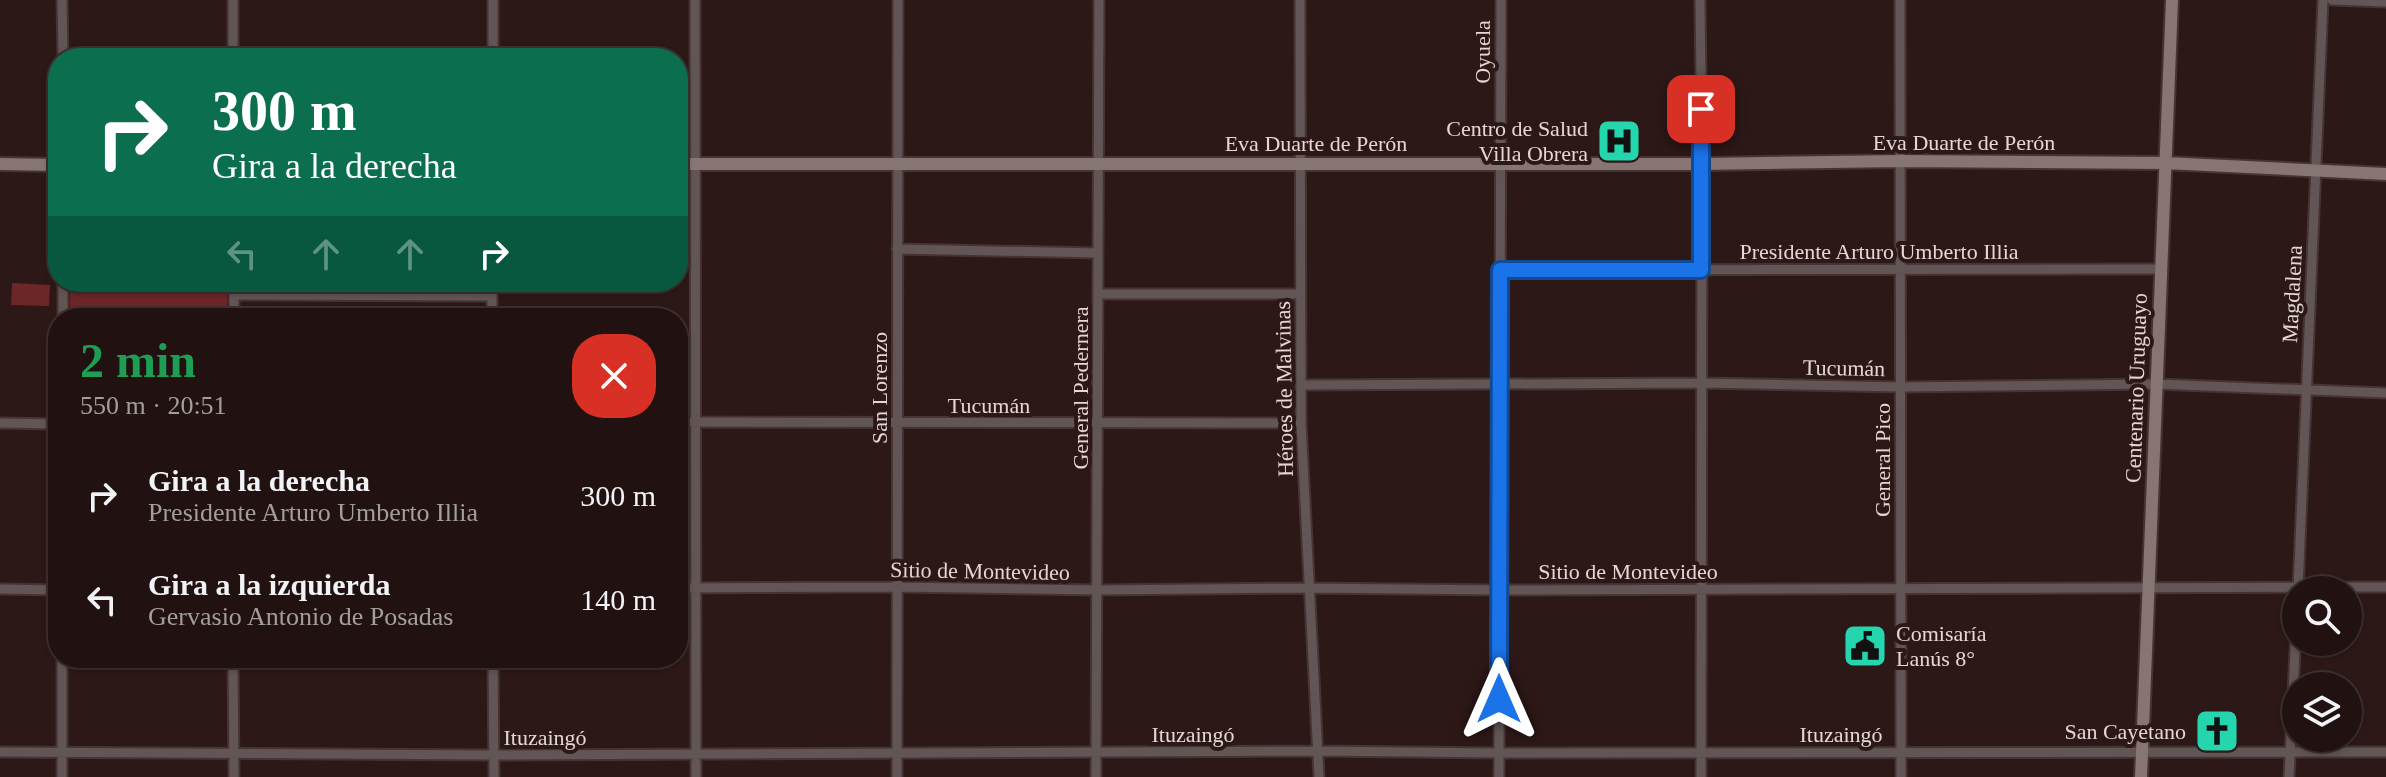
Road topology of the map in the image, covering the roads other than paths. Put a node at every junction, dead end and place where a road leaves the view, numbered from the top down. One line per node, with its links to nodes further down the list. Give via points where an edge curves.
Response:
1 (62, 0): 15 (street)
2 (233, 0): 16 (street)
3 (493, 0): 17 (street)
4 (695, 0): 26 (street)
5 (898, 0): 19 (street, San Lorenzo)
6 (1099, 0): 20 (street, General Pedernera)
7 (1300, 0): 21 (street, Héroes de Malvinas)
8 (1501, 0): 22 (street, Oyuela)
9 (1700, 0): 27 (street)
10 (1900, 0): 18 (street, General Pico)
11 (2172, 0): 23 (main road, Centenario Uruguayo)
12 (2323, 0): 29 (street, Magdalena)
13 (2332, 0): 14 (street)
14 (2386, 2)
15 (63, 48)
16 (233, 48)
17 (493, 48)
18 (1901, 161): 23 (main road, Eva Duarte de Perón); 27 (main road, Eva Duarte de Perón); 33 (street, General Pico)
19 (898, 163): 20 (main road, Eva Duarte de Perón); 26 (main road, Eva Duarte de Perón); 31 (street, San Lorenzo)
20 (1097, 163): 21 (main road, Eva Duarte de Perón); 32 (street, General Pedernera)
21 (1299, 163): 22 (main road, Eva Duarte de Perón); 39 (street, Héroes de Malvinas)
22 (1500, 163): 27 (main road, Eva Duarte de Perón); 35 (street, Oyuela)
23 (2166, 163): 29 (main road, Eva Duarte de Perón); 34 (main road, Centenario Uruguayo)
24 (0, 164): 28 (main road)
25 (688, 164): 26 (main road, Eva Duarte de Perón)
26 (695, 164): 52 (street)
27 (1702, 164): 36 (street)
28 (48, 165)
29 (2316, 171): 30 (main road, Eva Duarte de Perón); 49 (street, Magdalena)
30 (2386, 174)
31 (897, 249): 32 (street); 57 (street, San Lorenzo)
32 (1098, 253): 38 (street, General Pedernera)
33 (1900, 268): 34 (street, Presidente Arturo Umberto Illia); 36 (street, Presidente Arturo Umberto Illia); 48 (street, General Pico)
34 (2161, 269): 46 (main road, Centenario Uruguayo)
35 (1500, 270): 36 (street, Presidente Arturo Umberto Illia); 45 (street, Oyuela)
36 (1701, 270): 44 (street)
37 (491, 292): 41 (street)
38 (1099, 294): 39 (street); 54 (street, General Pedernera)
39 (1300, 294): 47 (street, Héroes de Malvinas)
40 (234, 295): 41 (street); 42 (street)
41 (491, 296): 43 (street)
42 (234, 308)
43 (492, 308)
44 (1700, 383): 45 (street, Tucumán); 48 (street, Tucumán); 65 (street)
45 (1499, 384): 47 (street, Tucumán); 72 (street, Oyuela)
46 (2156, 384): 48 (street, Tucumán); 49 (street, Tucumán); 67 (main road, Centenario Uruguayo)
47 (1301, 385): 55 (street, Héroes de Malvinas)
48 (1900, 387): 66 (street, General Pico)
49 (2305, 391): 50 (street, Tucumán); 58 (street, Magdalena)
50 (2386, 393)
51 (688, 422): 52 (street, Tucumán)
52 (697, 422): 57 (street, Tucumán); 63 (street)
53 (0, 423): 56 (street)
54 (1099, 423): 55 (street, Tucumán); 57 (street, Tucumán); 71 (street, General Pedernera)
55 (1301, 423): 64 (street, Héroes de Malvinas)
56 (48, 424)
57 (897, 424): 59 (street, San Lorenzo)
58 (2298, 576)
59 (897, 587): 63 (street, Sitio de Montevideo); 71 (street, Sitio de Montevideo); 85 (street, San Lorenzo)
60 (2362, 587): 61 (street, Sitio de Montevideo)
61 (2386, 587)
62 (688, 588): 63 (street, Sitio de Montevideo)
63 (696, 588): 89 (street)
64 (1308, 588): 71 (street, Sitio de Montevideo); 72 (street, Sitio de Montevideo); 76 (street, Héroes de Malvinas)
65 (1700, 588): 66 (street, Sitio de Montevideo); 72 (street, Sitio de Montevideo); 80 (street)
66 (1900, 588): 67 (street, Sitio de Montevideo); 81 (street, General Pico)
67 (2148, 588): 68 (street, Sitio de Montevideo); 88 (main road, Centenario Uruguayo)
68 (2282, 588)
69 (0, 589): 70 (street)
70 (48, 590)
71 (1097, 590): 86 (street, General Pedernera)
72 (1498, 590): 87 (street, Oyuela)
73 (62, 668): 78 (street)
74 (233, 668): 79 (street)
75 (493, 668): 90 (street)
76 (1318, 751): 86 (street, Ituzaingó); 87 (street, Ituzaingó); 97 (street, Héroes de Malvinas)
77 (0, 752): 78 (street, Ituzaingó)
78 (62, 752): 79 (street, Ituzaingó); 91 (street)
79 (234, 752): 90 (street, Ituzaingó); 92 (street)
80 (1701, 752): 81 (street, Ituzaingó); 87 (street, Ituzaingó); 99 (street)
81 (1901, 752): 88 (street, Ituzaingó); 100 (street, General Pico)
82 (2290, 752): 88 (street, Ituzaingó); 102 (street)
83 (2362, 752): 84 (street, Ituzaingó)
84 (2386, 752)
85 (897, 753): 86 (street, Ituzaingó); 89 (street, Ituzaingó); 95 (street, San Lorenzo)
86 (1096, 753): 96 (street, General Pedernera)
87 (1499, 753): 98 (street, Oyuela)
88 (2142, 753): 101 (main road, Centenario Uruguayo)
89 (696, 754): 90 (street, Ituzaingó); 94 (street)
90 (494, 755): 93 (street)
91 (62, 777)
92 (234, 777)
93 (494, 777)
94 (696, 777)
95 (897, 777)
96 (1096, 777)
97 (1319, 777)
98 (1499, 777)
99 (1701, 777)
100 (1901, 777)
101 (2141, 777)
102 (2289, 777)

